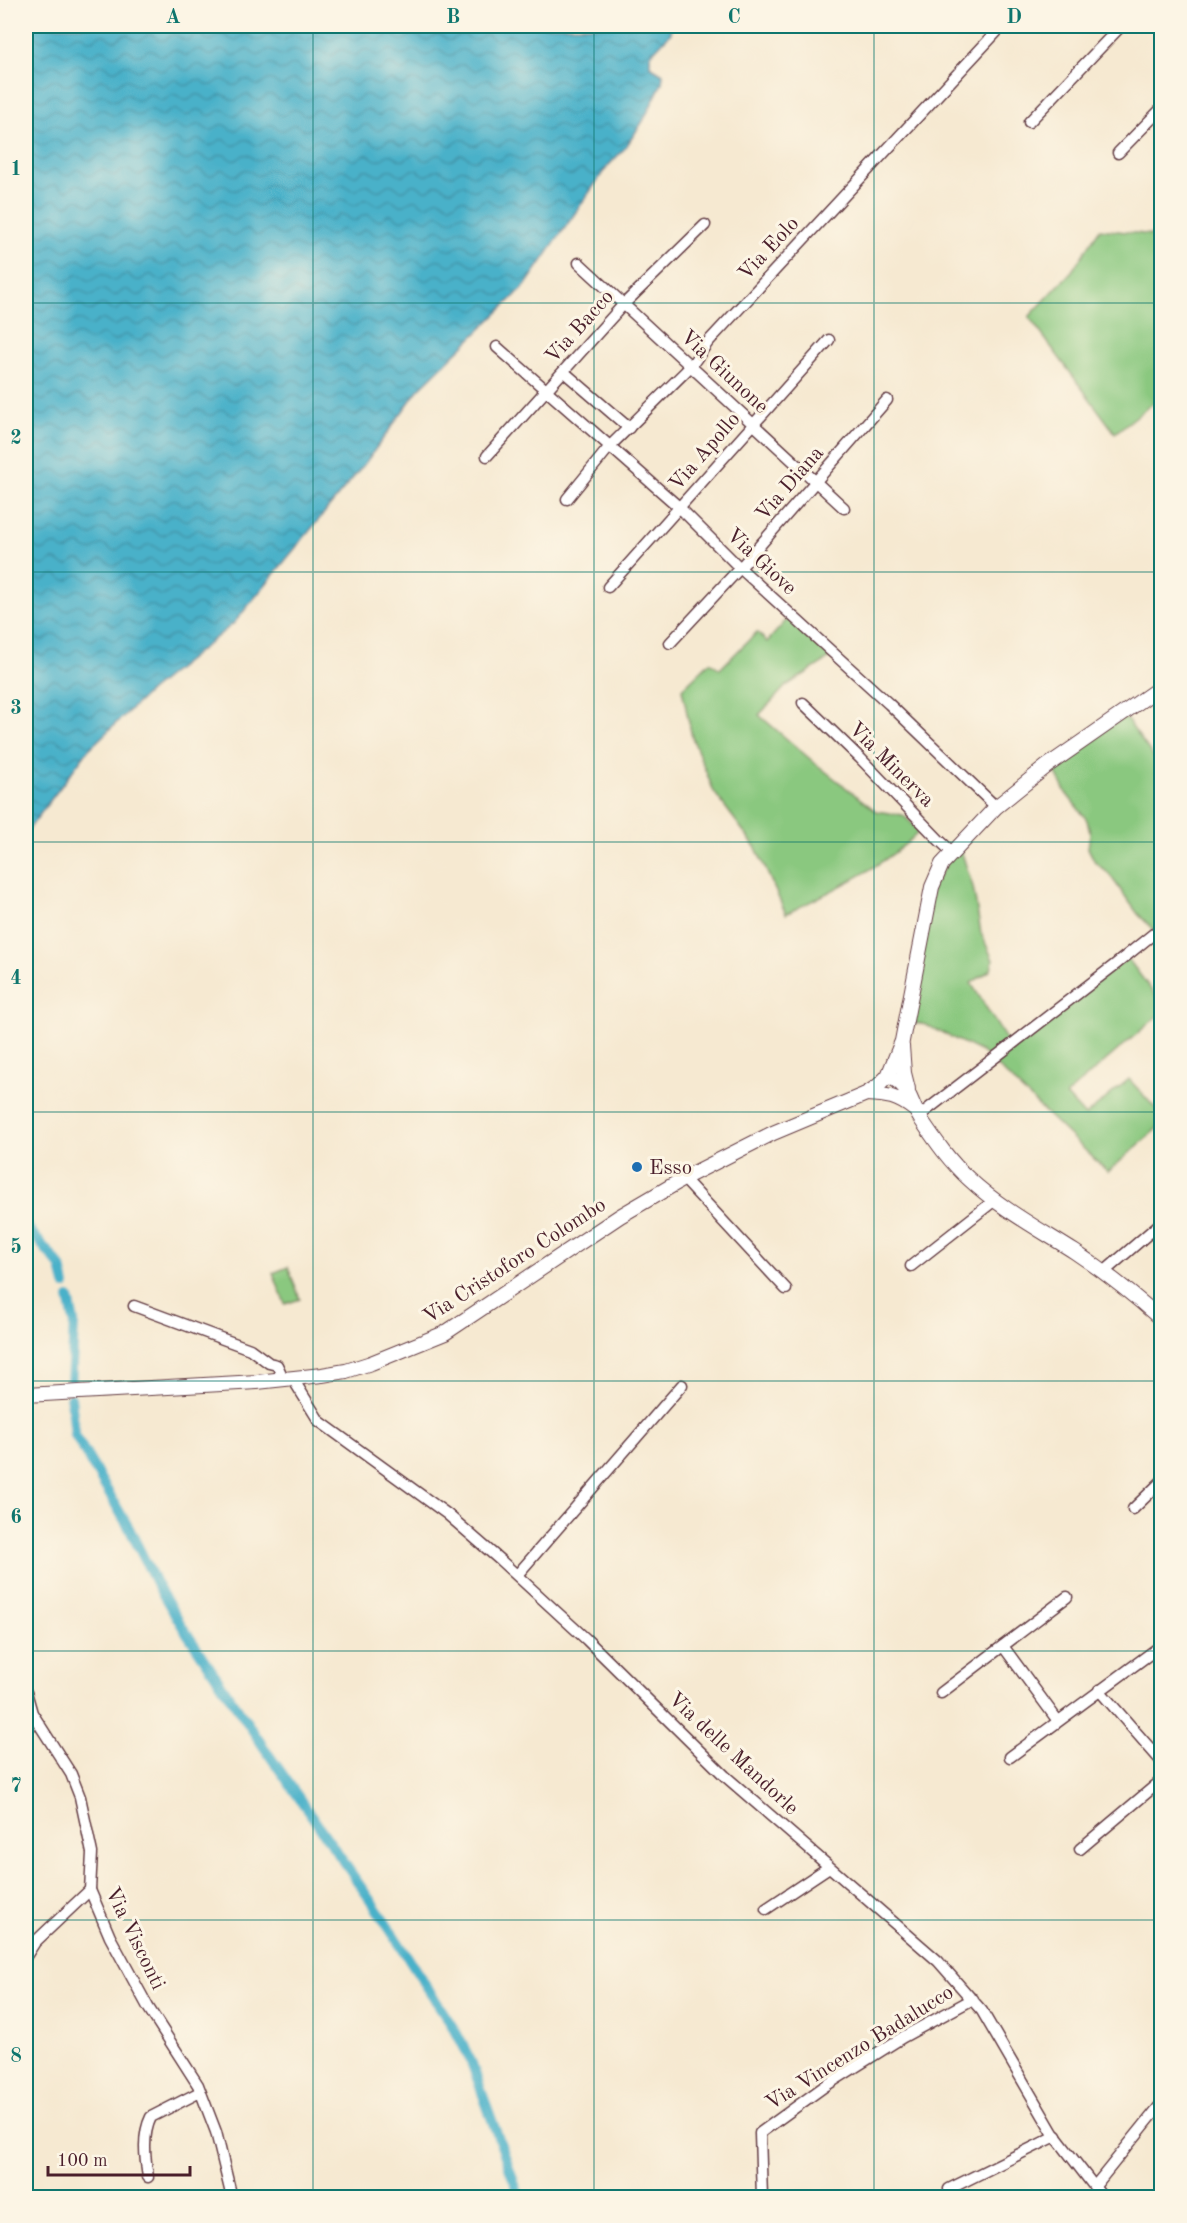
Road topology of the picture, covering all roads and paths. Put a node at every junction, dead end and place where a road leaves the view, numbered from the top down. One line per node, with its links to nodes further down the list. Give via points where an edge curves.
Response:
1 (1002, 26): 11 (street, Via Eolo, via 708,342)
2 (1121, 26): 4 (street)
3 (1161, 108): 5 (street)
4 (1029, 122)
5 (1118, 153)
6 (705, 225): 8 (street, Via Bacco)
7 (579, 263): 8 (street, Via Giunone)
8 (623, 305): 11 (street, Via Giunone); 12 (street, Via Bacco)
9 (829, 340): 15 (street, Via Apollo)
10 (497, 347): 13 (street, Via Giove)
11 (691, 366): 15 (street, Via Giunone); 16 (street, Via Eolo)
12 (564, 372): 13 (street, Via Bacco); 16 (street)
13 (546, 391): 17 (street, Via Giove); 18 (street, Via Bacco)
14 (887, 400): 19 (street, Via Diana)
15 (753, 424): 19 (street, Via Giunone); 21 (street, Via Apollo)
16 (629, 428): 17 (street, Via Eolo)
17 (611, 445): 20 (street, Via Eolo); 21 (street, Via Giove)
18 (487, 456)
19 (816, 482): 22 (street, Via Giunone); 23 (street, Via Diana)
20 (567, 499)
21 (680, 508): 23 (street, Via Giove); 24 (street, Via Apollo)
22 (844, 508)
23 (740, 568): 25 (street, Via Diana); 28 (street, Via Giove)
24 (608, 587)
25 (670, 643)
26 (1161, 686): 28 (main road)
27 (803, 703): 29 (street, Via Minerva)
28 (996, 807): 29 (main road)
29 (952, 852): 31 (main road, via 932,887)
30 (1161, 927): 35 (street)
31 (902, 1041): 32 (main road); 34 (main road)
32 (888, 1076): 33 (main road, Via Cristoforo Colombo); 34 (main road, via 900,1081)
33 (866, 1094): 34 (main road); 36 (main road, Via Cristoforo Colombo, via 773,1133)
34 (905, 1095): 35 (main road)
35 (918, 1114): 37 (main road, via 949,1159)
36 (684, 1179): 41 (street); 44 (main road, Via Cristoforo Colombo, via 616,1218 445,1333 346,1371)
37 (995, 1200): 39 (street); 40 (main road)
38 (1161, 1222): 40 (street)
39 (911, 1266)
40 (1104, 1272): 43 (main road)
41 (786, 1289)
42 (134, 1306): 44 (street, Via delle Mandorle, via 250,1349 277,1365)
43 (1161, 1320)
44 (288, 1379): 46 (main road, Via Cristoforo Colombo); 49 (street, Via delle Mandorle, via 319,1421 447,1514)
45 (682, 1385): 49 (street)
46 (26, 1395)
47 (1161, 1481): 48 (street)
48 (1133, 1509)
49 (517, 1575): 62 (street, Via delle Mandorle, via 725,1776)
50 (1067, 1597): 52 (street)
51 (1161, 1645): 53 (street)
52 (1003, 1646): 55 (street); 57 (street)
53 (1100, 1690): 57 (street); 59 (street)
54 (26, 1692): 56 (street, Via Visconti)
55 (941, 1693)
56 (29, 1712): 63 (street, Via Visconti, via 71,1774 80,1797 92,1853)
57 (1058, 1721): 58 (street)
58 (1010, 1757)
59 (1161, 1762)
60 (1161, 1780): 61 (street)
61 (1080, 1850)
62 (829, 1866): 64 (street); 66 (street, Via delle Mandorle, via 938,1961)
63 (90, 1890): 65 (street, via 35,1942); 67 (street, Via Visconti, via 148,2007)
64 (766, 1909)
65 (26, 1956)
66 (973, 1999): 69 (street, Via delle Mandorle); 74 (street, Via Vincenzo Badalucco, via 825,2086 760,2133)
67 (200, 2092): 70 (street, via 152,2117 145,2152); 73 (street, Via Visconti, via 216,2132)
68 (1161, 2103): 71 (street)
69 (1056, 2136): 71 (street, Via delle Mandorle); 72 (street)
70 (148, 2177)
71 (1095, 2186): 75 (street, Via delle Mandorle)
72 (950, 2189)
73 (232, 2198)
74 (762, 2198)
75 (1103, 2198)

